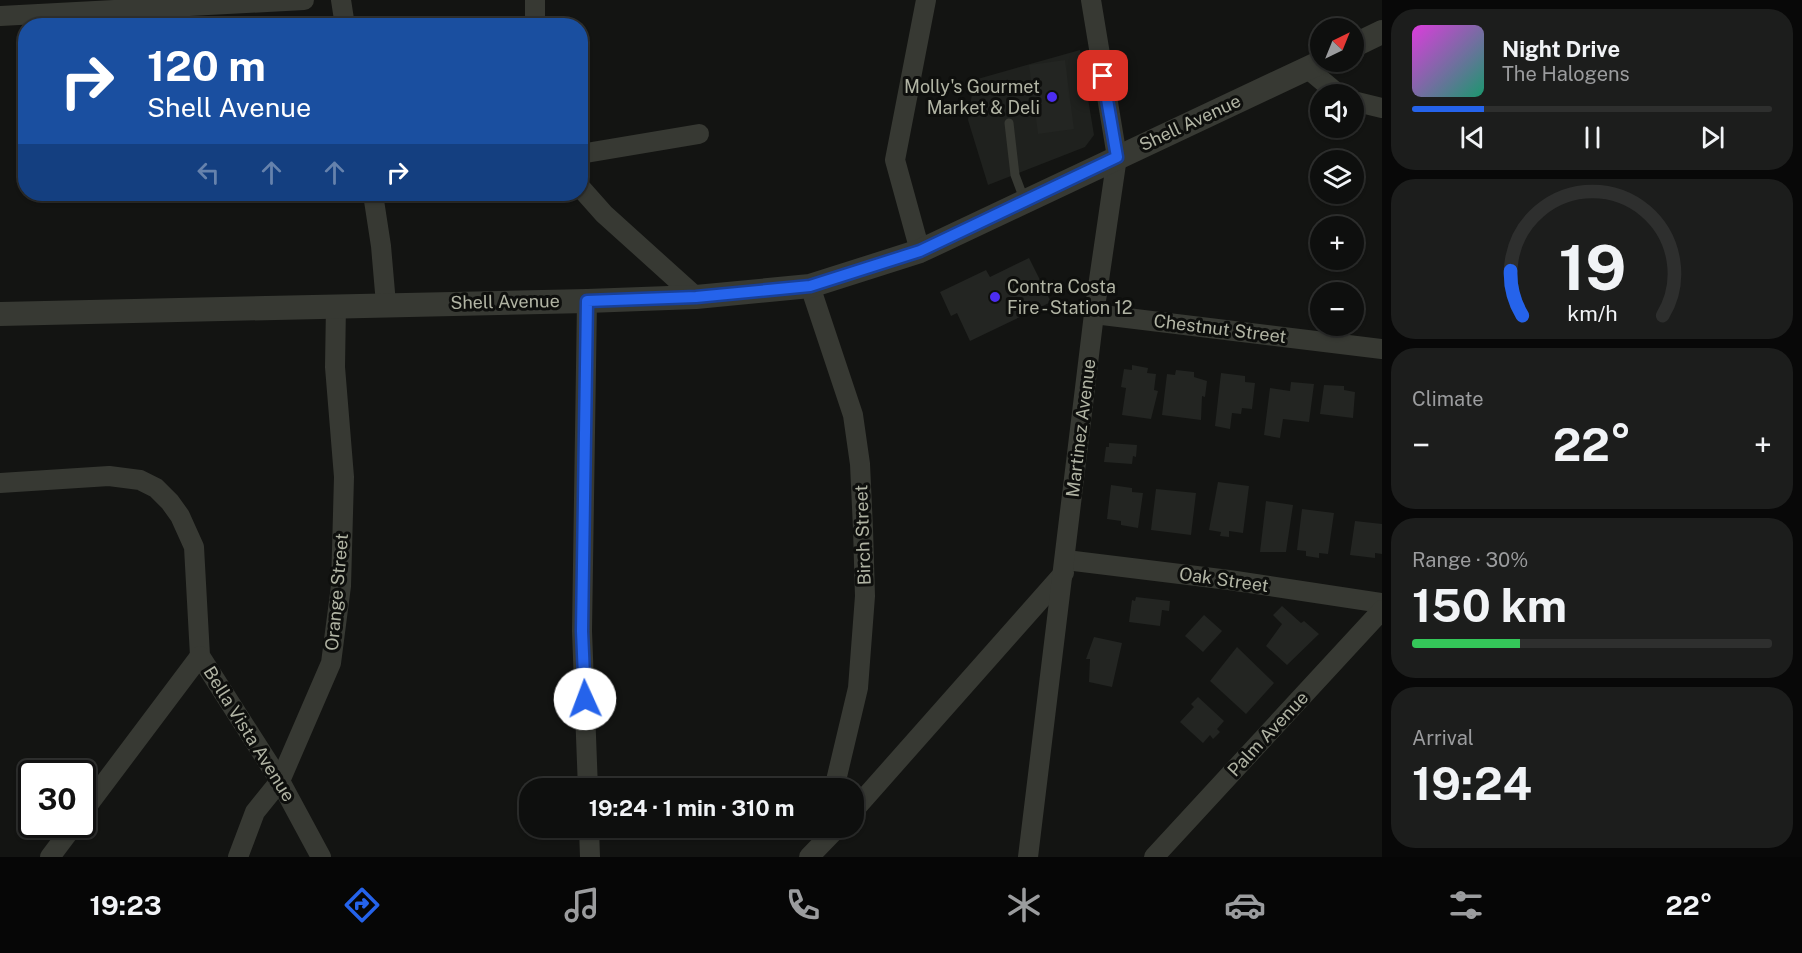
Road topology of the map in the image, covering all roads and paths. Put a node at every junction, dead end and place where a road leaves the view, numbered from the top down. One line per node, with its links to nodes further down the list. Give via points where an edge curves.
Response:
1 (304, 0): 6 (street)
2 (341, 0): 7 (street)
3 (535, 0): 8 (street)
4 (926, 0): 23 (street, via 895,160)
5 (1091, 0): 19 (street, Martinez Avenue)
6 (0, 16)
7 (344, 18)
8 (535, 18)
9 (1382, 32): 10 (street)
10 (1364, 41)
11 (1310, 67): 19 (street, Shell Avenue)
12 (1320, 72): 13 (street)
13 (1330, 84)
14 (1364, 104): 15 (street)
15 (1382, 108)
16 (1009, 123): 22 (lane, via 1015,175)
17 (699, 134): 18 (street)
18 (588, 153)
19 (1117, 157): 22 (street, Shell Avenue); 30 (street, Martinez Avenue)
20 (588, 196): 25 (street)
21 (374, 201): 27 (street)
22 (1026, 202): 23 (street, Shell Avenue)
23 (920, 251): 24 (street, Shell Avenue)
24 (810, 286): 25 (street, Shell Avenue); 38 (street, Birch Street, via 853,415 860,464 865,596 858,688)
25 (696, 297): 26 (street, Shell Avenue)
26 (587, 301): 27 (street, Shell Avenue); 37 (street, via 582,631)
27 (386, 304): 28 (street, Shell Avenue)
28 (336, 305): 29 (street, Shell Avenue); 39 (street, Orange Street, via 335,367 344,477 341,586 331,663)
29 (0, 314)
30 (1094, 314): 31 (street, Chestnut Street); 33 (street, Martinez Avenue)
31 (1382, 349)
32 (0, 483): 36 (street, Bella Vista Avenue, via 109,476 140,480 156,488 180,516 194,547)
33 (1065, 567): 34 (street, Oak Street); 41 (street); 50 (street, Martinez Avenue)
34 (1382, 603)
35 (1382, 610): 51 (street, Palm Avenue)
36 (200, 656): 39 (street, Bella Vista Avenue); 40 (street)
37 (588, 778)
38 (837, 778)
39 (280, 781): 46 (street, Orange Street, via 255,812); 47 (street, Bella Vista Avenue)
40 (96, 794)
41 (864, 798)
42 (64, 838): 45 (street)
43 (589, 838): 48 (street)
44 (827, 838): 49 (street)
45 (50, 857)
46 (238, 857)
47 (321, 857)
48 (590, 857)
49 (809, 857)
50 (1028, 857)
51 (1154, 857)

